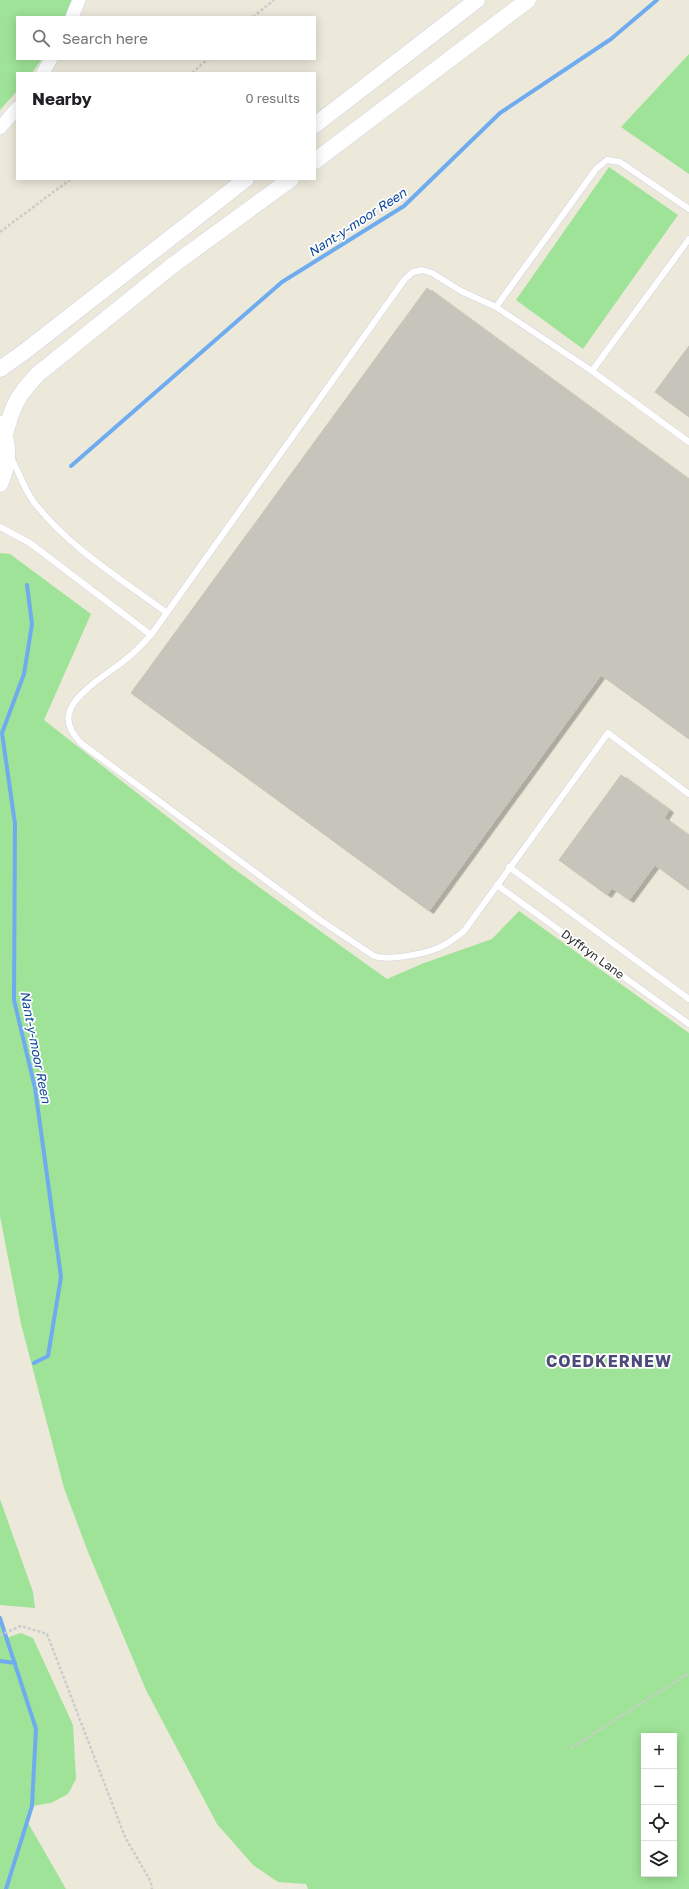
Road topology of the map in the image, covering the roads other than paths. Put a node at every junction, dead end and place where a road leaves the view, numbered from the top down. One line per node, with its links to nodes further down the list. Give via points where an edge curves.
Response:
1 (79, 0): 4 (street)
2 (477, 0): 8 (street)
3 (528, 0): 10 (street)
4 (72, 16)
5 (50, 60): 6 (street)
6 (44, 72)
7 (16, 109): 9 (street)
8 (316, 124)
9 (0, 128)
10 (316, 160)
11 (245, 180): 16 (street)
12 (290, 180): 18 (street, via 173,265 38,374 21,392)
13 (689, 210): 15 (lane, via 620,162 607,160 596,169)
14 (689, 239): 17 (lane)
15 (496, 307): 17 (lane); 23 (lane, via 422,270 413,272 405,279)
16 (0, 369)
17 (592, 371): 19 (lane)
18 (3, 428): 20 (street)
19 (689, 442)
20 (8, 450): 21 (street, via 5,475); 23 (lane, via 32,500 50,520 95,561)
21 (0, 484)
22 (0, 527): 24 (lane, via 30,543)
23 (167, 613): 24 (lane)
24 (151, 635): 27 (lane, via 132,655 74,703 69,714 73,734 82,744 320,920 374,956 390,959 437,948 452,940 464,931)
25 (689, 794): 26 (lane, via 608,733)
26 (509, 867): 27 (lane); 28 (lane, Dyffryn Lane)
27 (497, 885): 29 (lane, Dyffryn Lane)
28 (689, 999)
29 (689, 1024)

